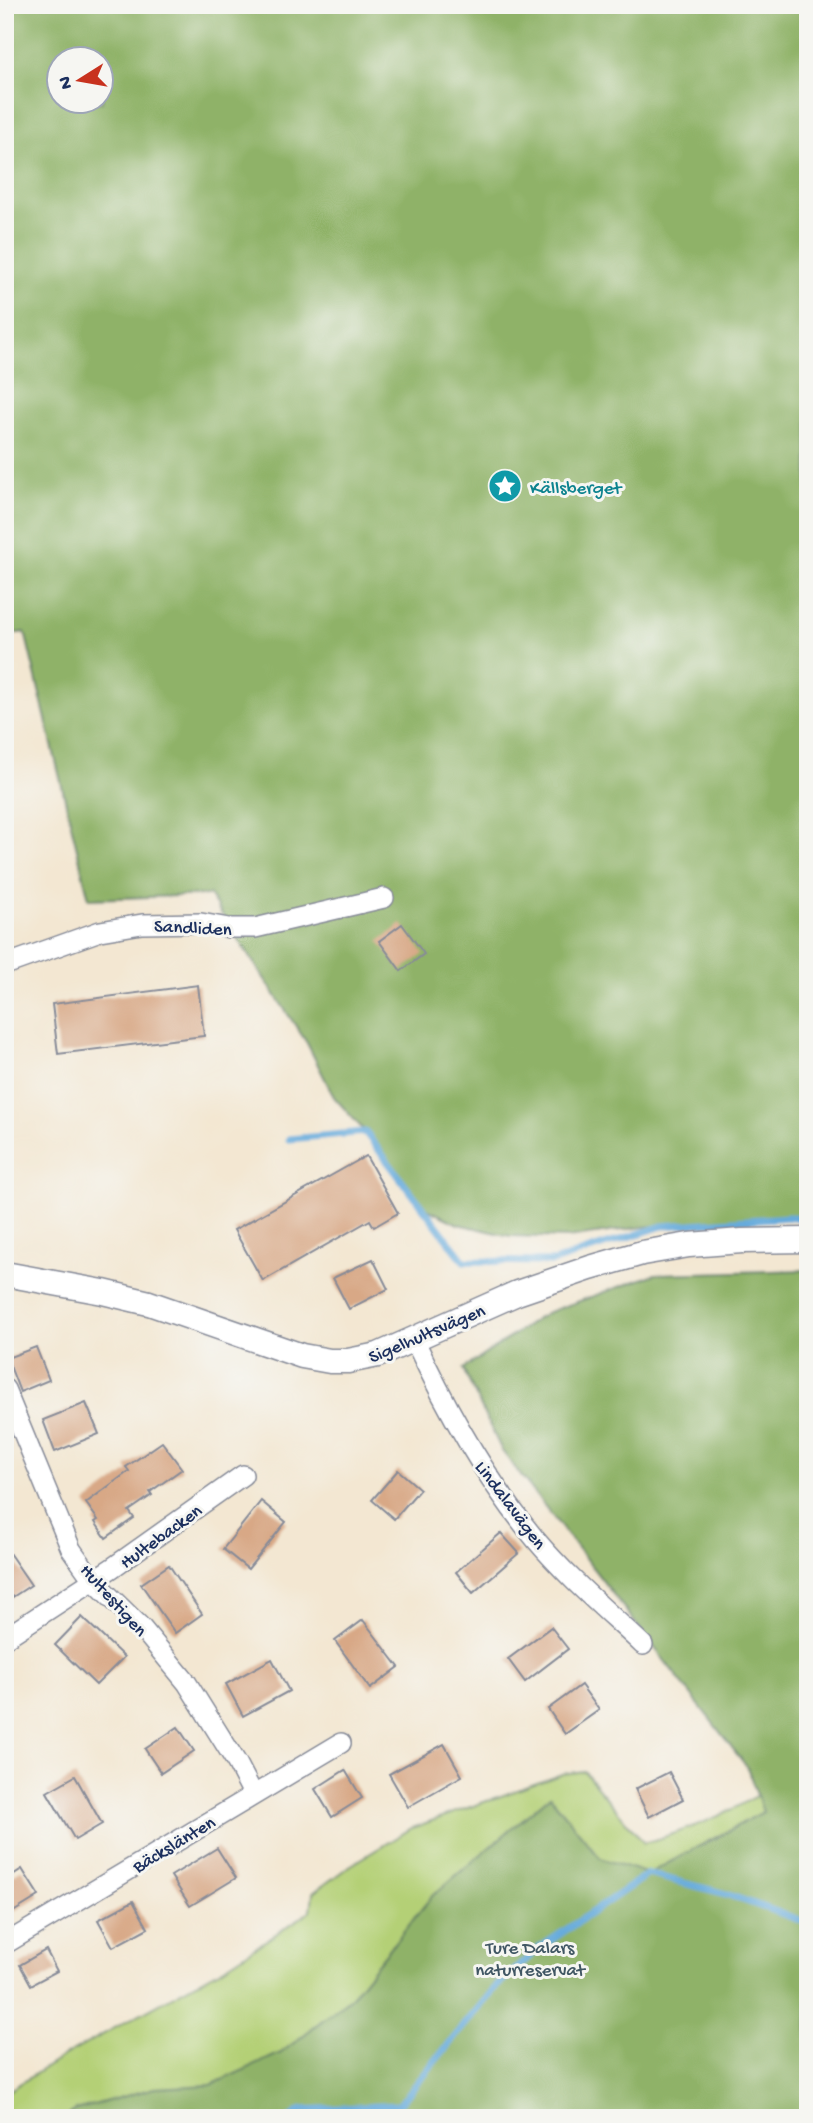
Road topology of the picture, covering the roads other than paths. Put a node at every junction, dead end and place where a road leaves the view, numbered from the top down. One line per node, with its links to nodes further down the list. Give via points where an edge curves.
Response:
1 (384, 898): 2 (street, Sandliden, via 254,928 201,923 100,930)
2 (5, 965)
3 (808, 1240): 5 (street, Sigelhultsvägen, via 703,1244 642,1253 517,1293)
4 (5, 1274): 5 (street, Sigelhultsvägen, via 149,1303 302,1356 330,1361 365,1359)
5 (414, 1339): 10 (street, Lindalavägen, via 465,1438 503,1497 537,1541)
6 (5, 1389): 8 (street, Hultestigen, via 71,1549)
7 (243, 1475): 8 (street, Hultebacken)
8 (93, 1580): 9 (street, Hultebacken); 12 (street, Hultestigen, via 141,1627 187,1683)
9 (5, 1638)
10 (643, 1645)
11 (341, 1744): 12 (street, Bäckslänten)
12 (253, 1794): 13 (street, Bäckslänten)
13 (5, 1944)

